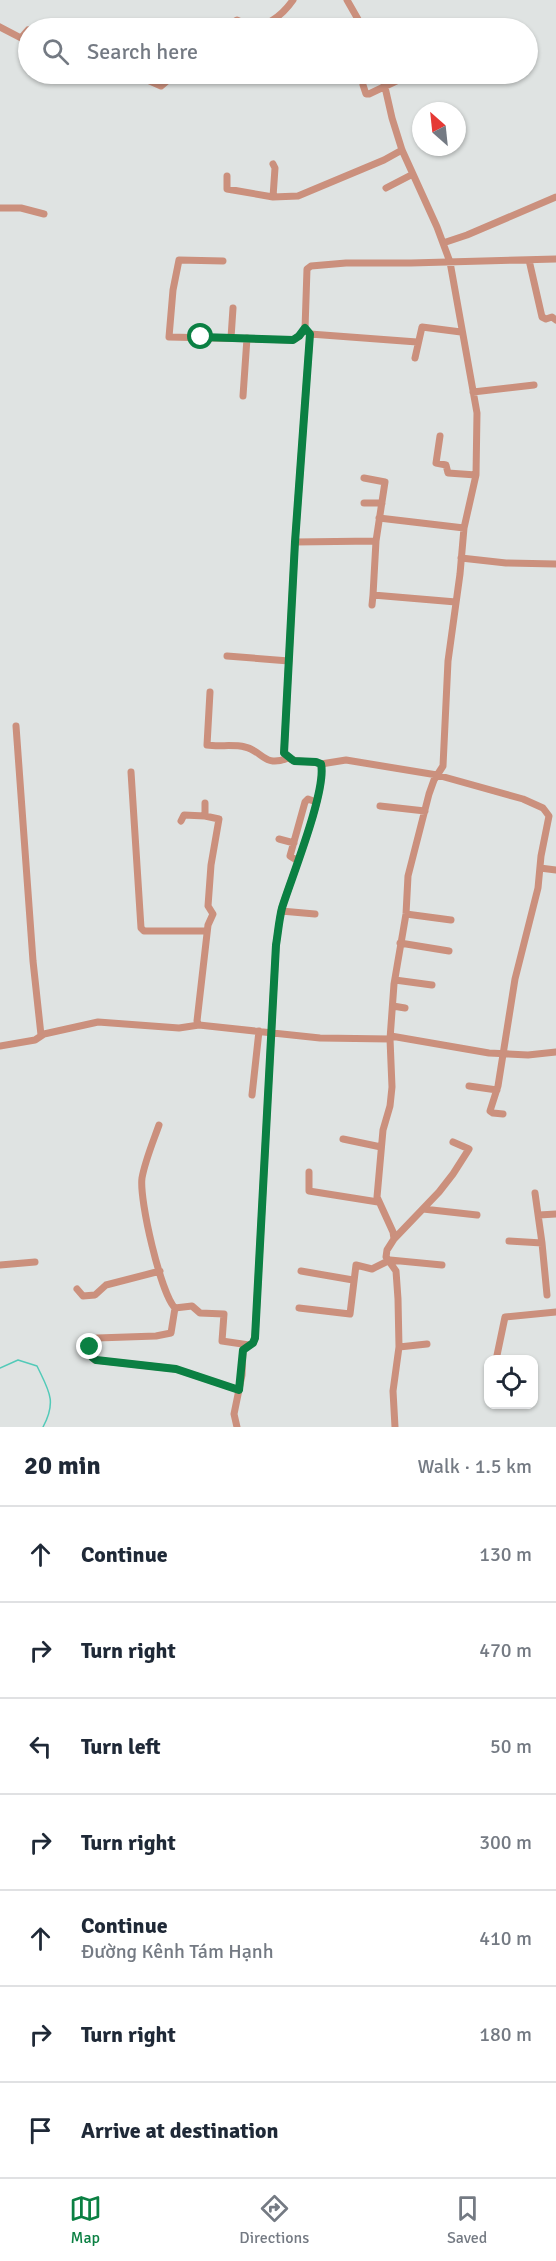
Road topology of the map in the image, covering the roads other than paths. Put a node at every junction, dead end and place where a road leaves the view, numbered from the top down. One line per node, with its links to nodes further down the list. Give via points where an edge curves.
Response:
1 (293, 0): 3 (street)
2 (347, 0): 4 (street)
3 (275, 18)
4 (357, 18)
5 (0, 27): 6 (street)
6 (18, 36)
7 (389, 84): 9 (street)
8 (363, 85): 9 (street, via 366,94)
9 (385, 86): 10 (street)
10 (402, 150): 12 (street); 15 (street, via 302,195)
11 (273, 164): 15 (street)
12 (413, 174): 14 (street); 19 (street)
13 (227, 176): 15 (street, via 227,189)
14 (386, 188)
15 (273, 197)
16 (556, 197): 19 (street)
17 (0, 208): 18 (street)
18 (44, 214)
19 (443, 243): 23 (street)
20 (556, 259): 21 (street)
21 (529, 260): 23 (street); 25 (street, via 542,317)
22 (223, 261): 28 (street, via 179,260 169,336)
23 (450, 262): 26 (street, via 311,266 307,269); 27 (street)
24 (233, 308): 28 (street)
25 (556, 320)
26 (307, 331): 29 (street, via 293,340); 30 (street); 43 (street)
27 (461, 332): 30 (street, via 423,327); 33 (street)
28 (231, 338): 29 (street)
29 (247, 338): 34 (street)
30 (417, 342): 31 (street)
31 (415, 358)
32 (534, 386): 33 (street)
33 (473, 392): 36 (street, via 478,433)
34 (243, 396)
35 (441, 436): 36 (street, via 436,464 446,465 447,473)
36 (476, 475): 41 (street)
37 (364, 478): 39 (street, via 385,482)
38 (364, 503): 39 (street)
39 (382, 503): 40 (street)
40 (379, 518): 41 (street); 42 (street)
41 (464, 528): 44 (street)
42 (376, 541): 43 (street); 46 (street)
43 (295, 542): 50 (street)
44 (461, 558): 45 (street); 47 (street)
45 (556, 564)
46 (373, 594): 47 (street); 48 (street)
47 (456, 602): 56 (street, via 448,661 445,752)
48 (372, 605)
49 (227, 656): 50 (street)
50 (289, 661): 53 (street, via 284,753)
51 (210, 692): 53 (street, via 207,745 244,747 272,762)
52 (16, 726): 82 (street)
53 (288, 758): 54 (street)
54 (321, 764): 56 (street, via 346,760); 57 (street)
55 (131, 772): 72 (street, via 141,928)
56 (437, 775): 60 (street); 66 (street, via 543,808 549,816)
57 (316, 802): 64 (street, via 305,802); 65 (street)
58 (205, 803): 61 (street)
59 (380, 806): 60 (street)
60 (425, 811): 70 (street, via 408,876)
61 (205, 816): 62 (street, via 184,815); 72 (street, via 219,819 208,906 213,914)
62 (181, 821)
63 (279, 840): 64 (street)
64 (294, 843): 65 (street, via 290,856)
65 (298, 861): 68 (street)
66 (540, 868): 67 (street); 86 (street, via 515,979)
67 (556, 870)
68 (282, 911): 69 (street); 81 (street)
69 (315, 914)
70 (406, 914): 71 (street); 73 (street)
71 (451, 920)
72 (207, 931): 79 (street)
73 (400, 943): 74 (street); 75 (street)
74 (450, 951)
75 (395, 980): 76 (street); 77 (street)
76 (432, 985)
77 (393, 1006): 78 (street); 83 (street)
78 (405, 1008)
79 (199, 1025): 80 (street); 82 (street, via 179,1028 98,1022)
80 (259, 1031): 81 (street); 89 (street)
81 (271, 1032): 83 (street, via 320,1038); 118 (street, via 255,1338)
82 (41, 1035): 84 (street, via 35,1040)
83 (390, 1038): 86 (street); 94 (street, via 392,1087)
84 (0, 1046)
85 (556, 1052): 86 (street)
86 (504, 1054): 88 (street)
87 (469, 1086): 88 (street)
88 (497, 1090): 90 (street, via 490,1111)
89 (252, 1095)
90 (503, 1114)
91 (159, 1125): 110 (street, via 142,1177 142,1195)
92 (343, 1138): 94 (street)
93 (453, 1142): 98 (street, via 469,1149)
94 (381, 1147): 97 (street)
95 (309, 1172): 97 (street, via 309,1191)
96 (535, 1193): 101 (street)
97 (378, 1202): 102 (street)
98 (423, 1209): 100 (street); 102 (street)
99 (556, 1214): 101 (street)
100 (477, 1215)
101 (539, 1215): 104 (street)
102 (394, 1239): 105 (street, via 387,1250)
103 (509, 1241): 104 (street)
104 (542, 1243): 113 (street)
105 (390, 1260): 108 (street); 111 (street, via 372,1269 356,1265); 119 (street, via 396,1271)
106 (35, 1262): 107 (street)
107 (0, 1265)
108 (442, 1265)
109 (301, 1270): 111 (street)
110 (160, 1271): 112 (street, via 106,1285 95,1295 83,1296); 114 (street)
111 (353, 1280): 115 (street, via 350,1314)
112 (76, 1288)
113 (548, 1295)
114 (176, 1308): 118 (street, via 195,1306 200,1313 224,1314 222,1341); 121 (street, via 171,1333 97,1338 91,1342 92,1357 176,1369)
115 (299, 1308)
116 (556, 1312): 120 (street, via 505,1317)
117 (428, 1344): 119 (street)
118 (249, 1345): 121 (street, via 243,1350)
119 (399, 1347): 123 (street, via 393,1375)
120 (497, 1355)
121 (239, 1390): 122 (street, via 234,1414)
122 (237, 1427)
123 (395, 1427)

